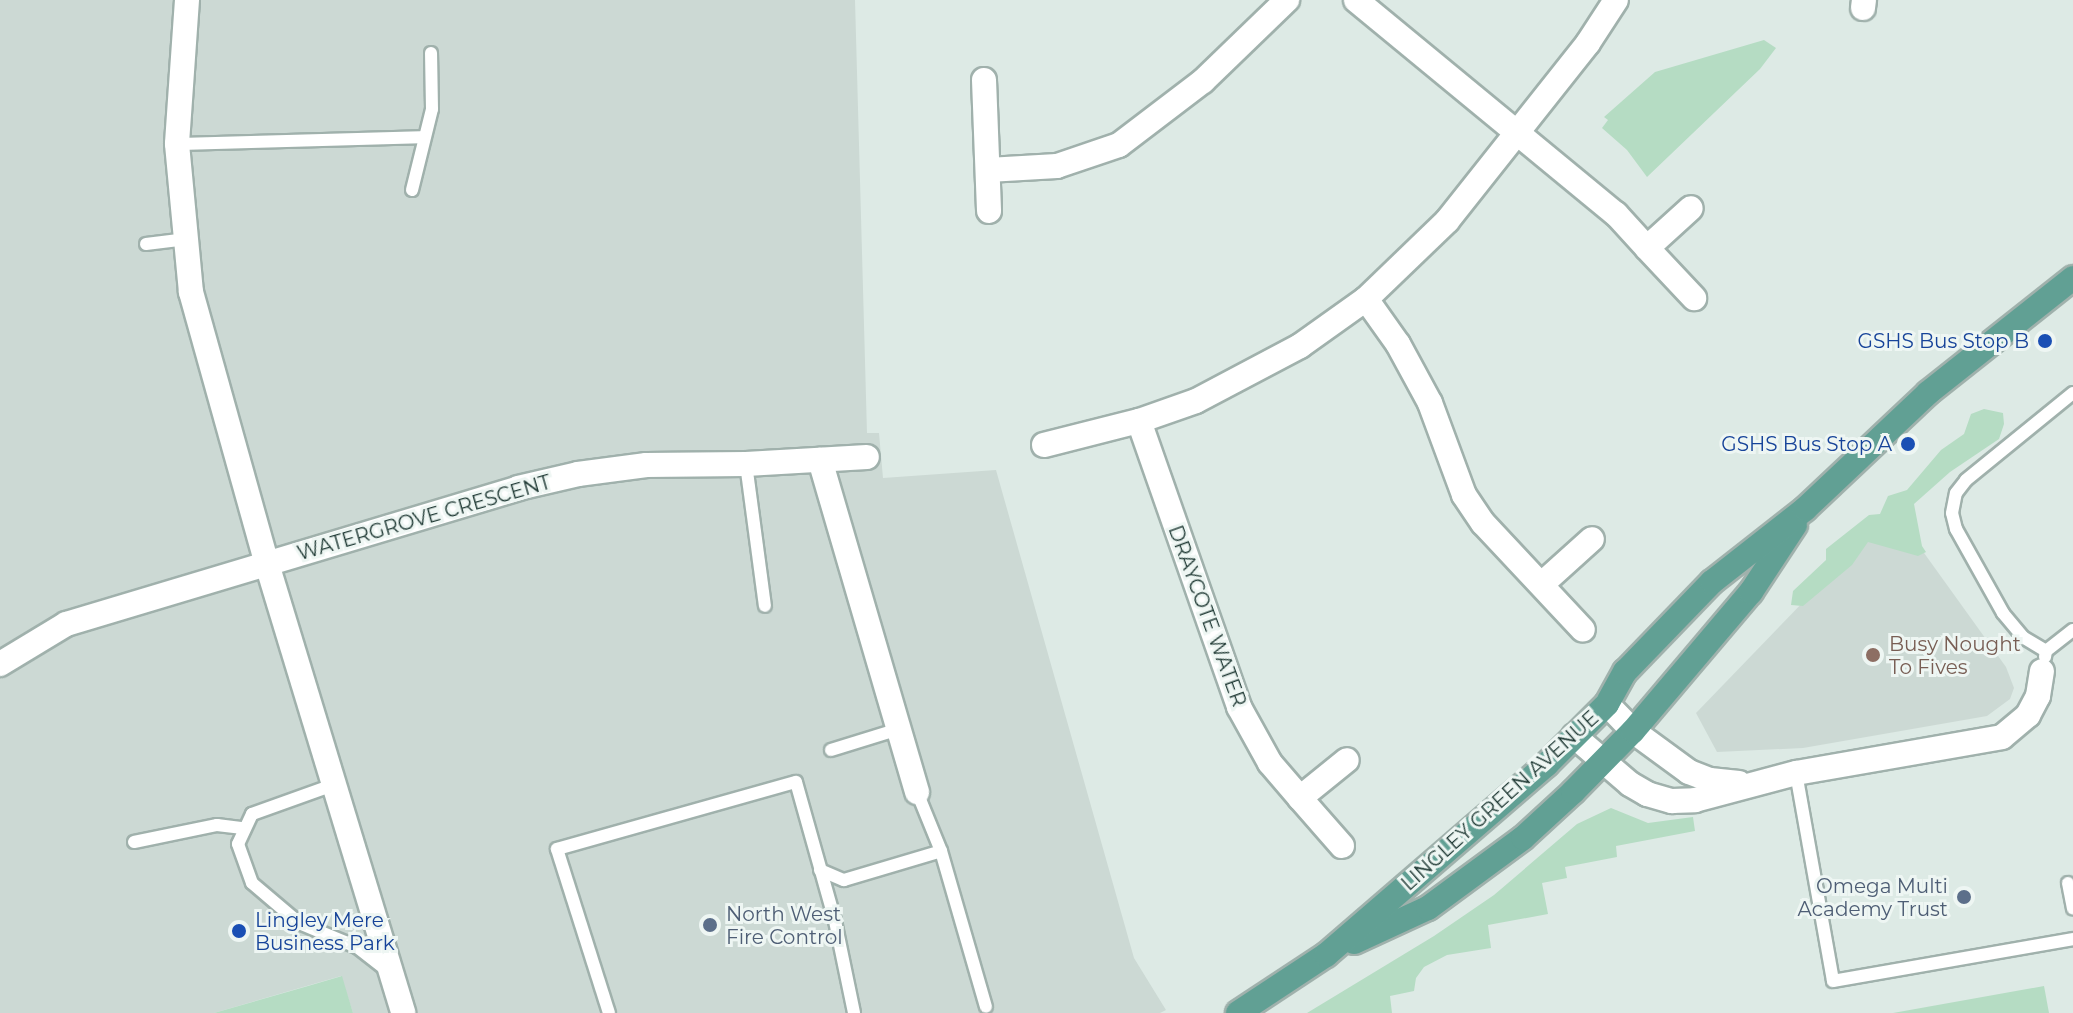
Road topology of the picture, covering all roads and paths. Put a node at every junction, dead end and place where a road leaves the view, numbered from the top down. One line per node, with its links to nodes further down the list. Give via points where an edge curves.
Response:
1 (187, 0): 9 (street)
2 (1287, 0): 10 (street, via 1203,81 1119,145 1057,166)
3 (1356, 0): 7 (street)
4 (1616, 0): 7 (street)
5 (431, 53): 8 (lane, via 432,109)
6 (984, 80): 10 (street)
7 (1518, 135): 16 (street, via 1616,214); 19 (street, via 1447,221)
8 (423, 137): 9 (lane); 11 (lane)
9 (177, 144): 14 (street)
10 (988, 170): 13 (street)
11 (412, 190)
12 (1691, 208): 16 (street)
13 (989, 211)
14 (185, 239): 15 (lane); 28 (street, via 191,292)
15 (146, 244)
16 (1647, 248): 18 (street)
17 (2073, 278): 26 (main road, LINGLEY GREEN AVENUE, via 1928,393)
18 (1694, 298)
19 (1366, 299): 21 (street, via 1243,379); 29 (street, via 1430,403 1464,495 1483,523)
20 (2073, 393): 33 (lane, via 1966,480 1956,493 1952,513 2003,613)
21 (1139, 421): 22 (street); 46 (street, DRAYCOTE WATER, via 1239,707 1270,763)
22 (1044, 445)
23 (867, 457): 24 (street, WATERGROVE CRESCENT)
24 (820, 460): 25 (street, WATERGROVE CRESCENT); 36 (street)
25 (746, 464): 28 (street, WATERGROVE CRESCENT, via 646,465 578,474); 30 (lane)
26 (1805, 509): 35 (main road, LINGLEY GREEN AVENUE, via 1693,600 1625,672); 37 (main road, LINGLEY GREEN AVENUE, via 1751,592)
27 (1592, 539): 29 (street)
28 (267, 564): 34 (street, WATERGROVE CRESCENT, via 66,624); 44 (street)
29 (1542, 584): 31 (street)
30 (765, 606)
31 (1583, 630)
32 (2073, 630): 33 (lane)
33 (2044, 661): 42 (street, via 2038,696 2028,715 2002,737)
34 (0, 664)
35 (1607, 704): 37 (street); 38 (main road, LINGLEY GREEN AVENUE)
36 (899, 729): 39 (lane); 45 (street)
37 (1633, 731): 41 (main road, LINGLEY GREEN AVENUE); 43 (street, via 1689,772)
38 (1574, 736): 41 (street); 55 (main road, LINGLEY GREEN AVENUE)
39 (831, 750)
40 (1347, 760): 46 (street)
41 (1603, 763): 43 (street, via 1647,794 1672,801 1695,800); 55 (main road, LINGLEY GREEN AVENUE, via 1523,838 1428,908)
42 (1796, 773): 43 (street); 54 (lane, via 1833,981)
43 (1745, 784)
44 (333, 785): 47 (lane, via 267,806 252,814); 56 (street)
45 (917, 792): 50 (lane)
46 (1300, 798): 49 (street, DRAYCOTE WATER)
47 (243, 828): 48 (lane, via 217,825); 56 (lane, via 238,844 252,883 299,923 357,947)
48 (134, 842)
49 (1342, 846)
50 (941, 851): 51 (lane, via 844,880); 57 (lane)
51 (820, 870): 59 (lane, via 796,782 557,849); 60 (lane)
52 (2068, 883): 53 (lane)
53 (2073, 909)
54 (2073, 939)
55 (1326, 955): 61 (main road, LINGLEY GREEN AVENUE)
56 (392, 974): 58 (street)
57 (986, 1007)
58 (403, 1013)
59 (609, 1013)
60 (854, 1013)
61 (1238, 1013)

